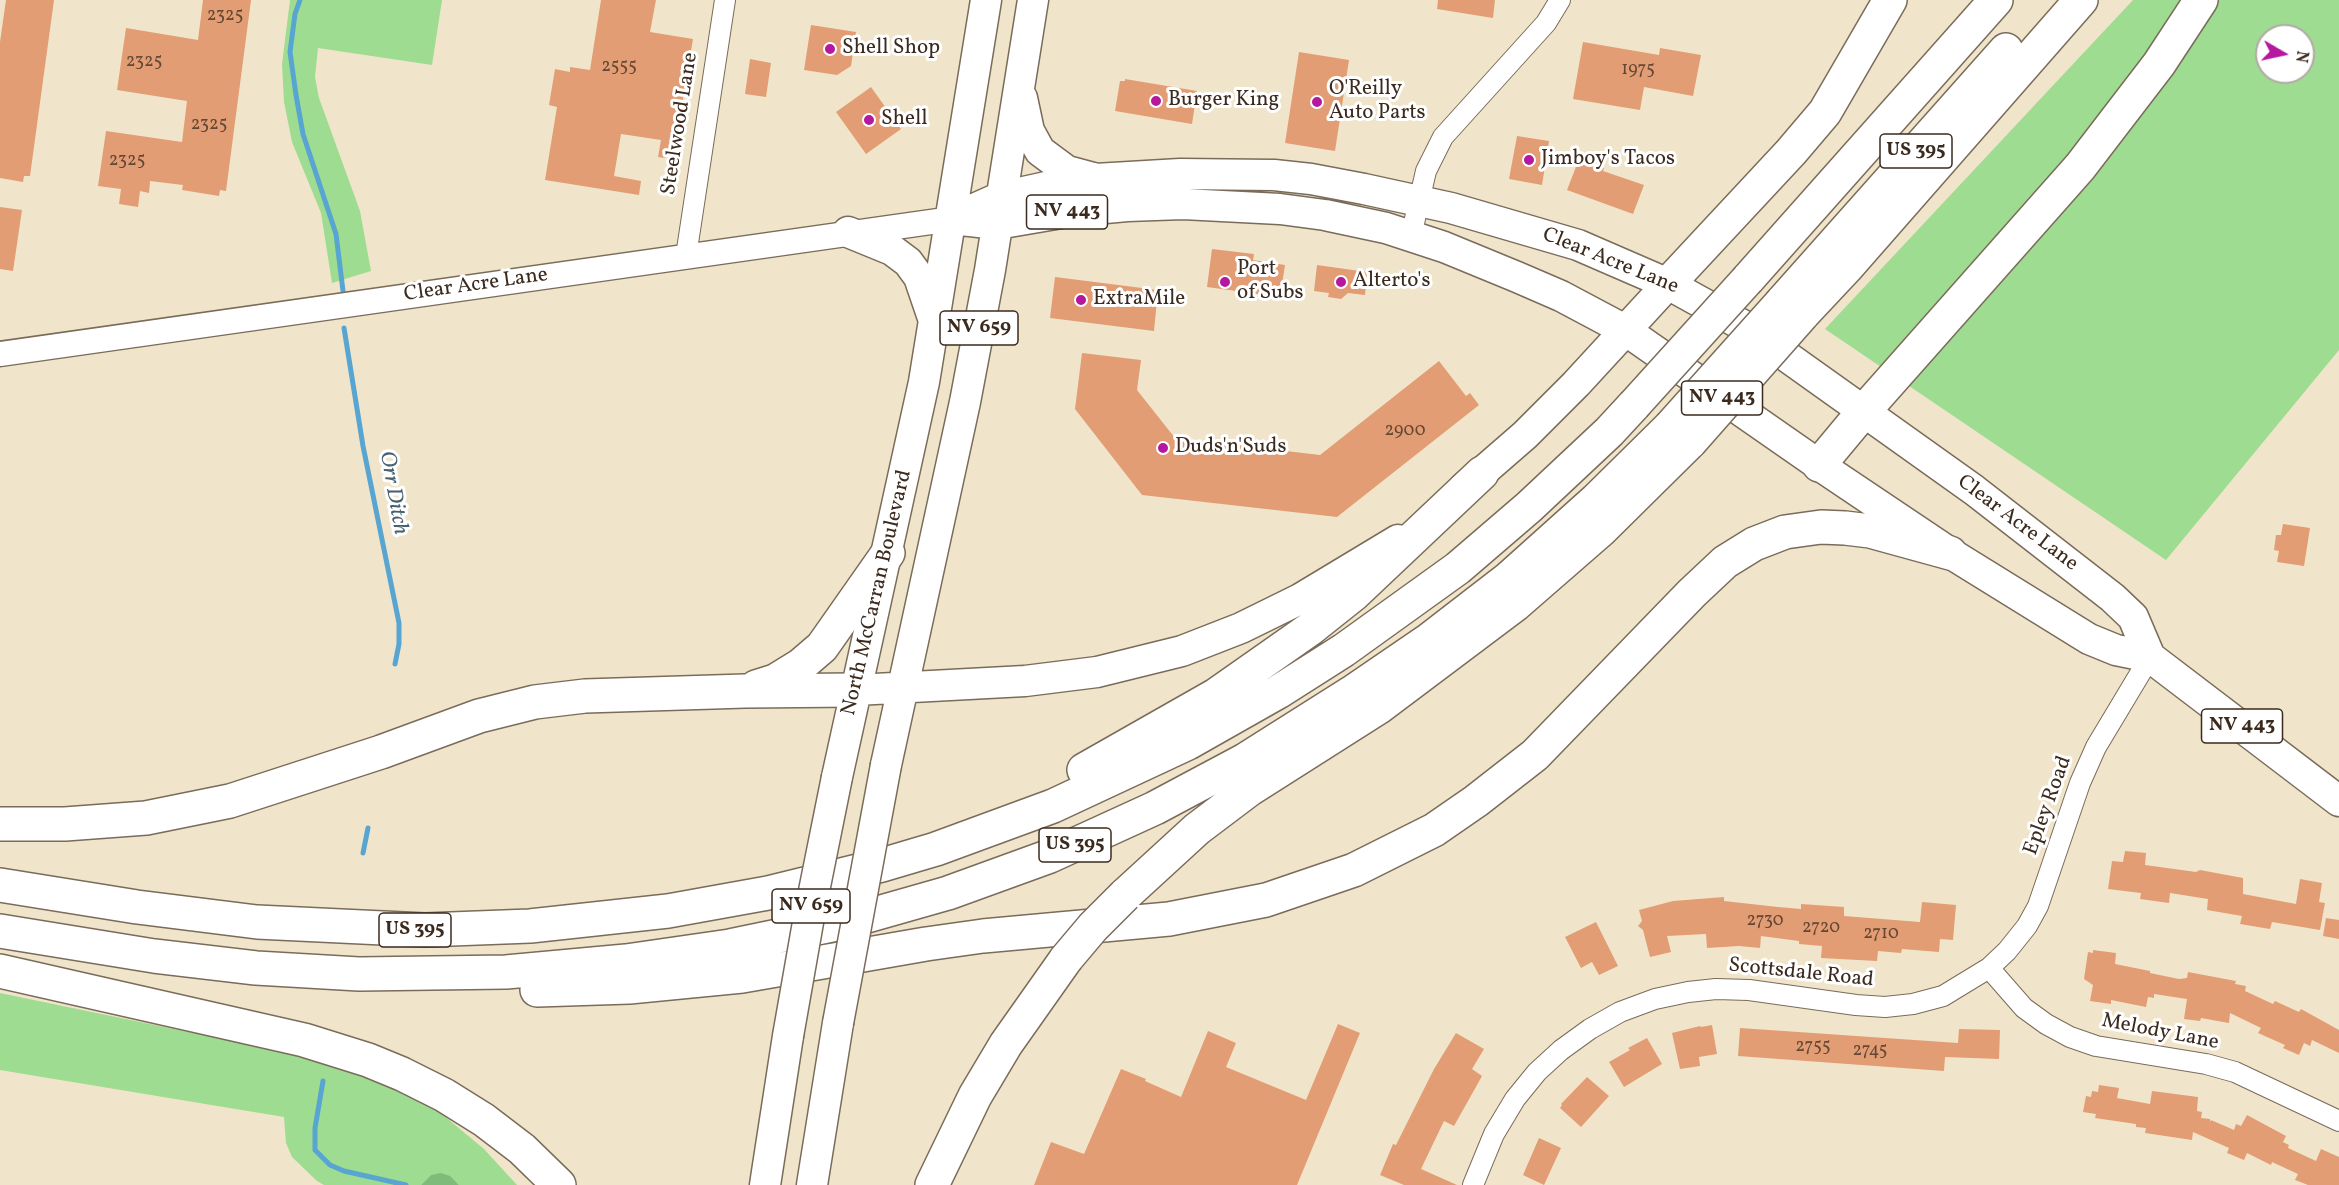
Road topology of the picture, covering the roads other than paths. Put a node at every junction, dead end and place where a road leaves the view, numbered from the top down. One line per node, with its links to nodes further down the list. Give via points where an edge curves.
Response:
1 (725, 0): 17 (street, Steelwood Lane)
2 (986, 0): 14 (main road, North McCarran Boulevard / NV 659)
3 (1033, 0): 10 (main road, North McCarran Boulevard / NV 659)
4 (1560, 0): 12 (street, via 1546,23 1443,137)
5 (1890, 0): 18 (highway, via 1825,112)
6 (1996, 0): 35 (highway, US 395, bridge, via 1634,405 1564,476 1458,568 1344,650 1188,743 1053,806 936,849)
7 (2050, 0): 19 (highway, US 395)
8 (2081, 0): 19 (highway, via 1848,267)
9 (2201, 0): 23 (highway, via 2159,64 2080,167)
10 (1020, 81): 11 (main road, via 1029,131 1040,151 1067,171); 13 (main road, North McCarran Boulevard / NV 659)
11 (1093, 178): 12 (main road, Clear Acre Lane / NV 443, via 1274,175); 13 (main road, Clear Acre Lane / NV 443, via 1041,186)
12 (1417, 201): 16 (street); 18 (main road, Clear Acre Lane / NV 443, via 1578,244)
13 (999, 210): 14 (main road, Clear Acre Lane / NV 443); 16 (main road, Clear Acre Lane / NV 443, via 1239,206 1325,215); 30 (main road, North McCarran Boulevard / NV 659, via 965,402)
14 (952, 219): 15 (street, Clear Acre Lane); 20 (main road, North McCarran Boulevard / NV 659)
15 (848, 232): 17 (street, Clear Acre Lane); 20 (main road, via 892,250 908,262 922,284)
16 (1411, 236): 21 (main road, Clear Acre Lane / NV 443, via 1550,291)
17 (686, 256): 22 (street, Clear Acre Lane)
18 (1668, 284): 21 (main road); 23 (main road, Clear Acre Lane / NV 443, via 1744,326)
19 (1792, 309): 24 (highway, US 395, bridge)
20 (934, 325): 27 (main road, North McCarran Boulevard / NV 659)
21 (1625, 330): 25 (main road, Clear Acre Lane / NV 443); 26 (main road, via 1576,384)
22 (0, 354)
23 (1863, 411): 25 (highway); 29 (main road, Clear Acre Lane / NV 443, via 2017,522 2113,598 2133,617)
24 (1680, 434): 40 (highway, US 395, via 1479,602 1394,666 1204,782 1050,856 948,893 856,919 730,946 506,972); 45 (highway, bridge, via 1600,530 1516,604 1378,707 1250,789 1197,829 1093,927 1006,1044 975,1096)
25 (1819, 465): 28 (main road, Clear Acre Lane / NV 443)
26 (1482, 473): 30 (main road, via 1399,540 1342,575 1241,628 1182,651 1097,672 1025,681); 35 (highway, via 1354,594 1216,695 1097,763 992,816)
27 (888, 553): 31 (main road, North McCarran Boulevard / NV 659); 32 (highway, via 822,647 775,681)
28 (1950, 553): 29 (main road, Clear Acre Lane / NV 443, via 2089,639); 40 (highway, via 1845,528 1785,532 1754,544 1725,562 1535,755 1476,801 1434,830 1354,870 1266,900 1169,918 983,936 742,976 629,987 517,989)
29 (2150, 657): 33 (main road, Clear Acre Lane / NV 443); 38 (street, Epley Road, via 2096,747 2038,906 2007,951)
30 (904, 687): 31 (main road); 44 (main road, North McCarran Boulevard / NV 659, bridge, via 838,1023)
31 (856, 690): 32 (highway); 43 (main road, North McCarran Boulevard / NV 659, bridge, via 810,910)
32 (746, 691): 34 (highway, via 585,696 535,702 479,716 230,801 146,818)
33 (2339, 801)
34 (0, 824)
35 (829, 879): 36 (highway, US 395, via 702,906 631,916 531,926 425,930 247,921)
36 (0, 885)
37 (0, 931): 40 (highway, US 395, via 209,963)
38 (1989, 968): 41 (street, Melody Lane, via 2024,1008 2070,1037 2096,1046 2235,1072); 46 (street, Scottsdale Road, via 1943,996 1913,1004 1856,1005 1716,989 1655,999 1620,1012 1580,1036 1537,1072 1494,1134)
39 (0, 971): 42 (highway, via 304,1040 368,1060 444,1095 484,1120)
40 (359, 974)
41 (2339, 1121)
42 (559, 1185)
43 (765, 1185)
44 (812, 1185)
45 (932, 1185)
46 (1473, 1185)

